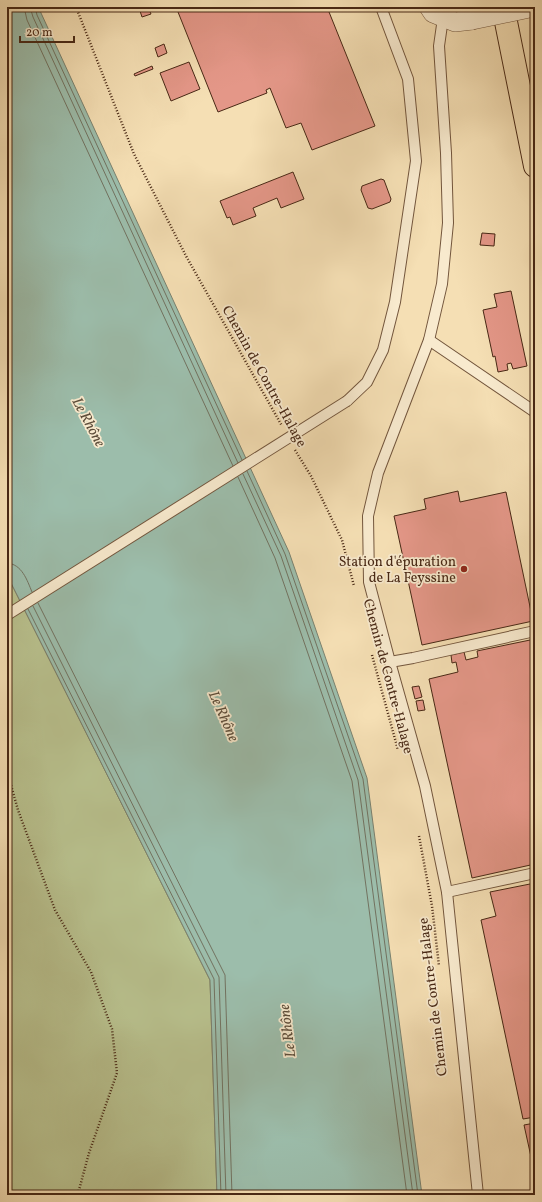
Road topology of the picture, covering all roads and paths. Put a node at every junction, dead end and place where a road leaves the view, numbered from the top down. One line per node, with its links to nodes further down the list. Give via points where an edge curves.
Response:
1 (76, 7): 9 (path, Chemin de Contre-Halage, via 134,154 186,256)
2 (381, 7): 12 (lane, bridge, via 408,79 416,161 395,302 383,350 367,382 347,401)
3 (503, 7): 6 (highway)
4 (534, 7): 5 (street, bridge, via 455,22)
5 (436, 12): 7 (lane, via 448,222 442,284)
6 (535, 166)
7 (429, 340): 8 (lane); 15 (lane, via 378,473 368,516 369,582)
8 (535, 412)
9 (283, 428)
10 (295, 449): 11 (path, Chemin de Contre-Halage, via 342,540)
11 (354, 586)
12 (7, 616)
13 (535, 631): 15 (lane)
14 (372, 654): 16 (path, Chemin de Contre-Halage)
15 (390, 662): 20 (lane, via 425,786)
16 (398, 750)
17 (7, 772): 22 (path, via 18,810 55,910 91,972 112,1029 117,1073)
18 (418, 831): 21 (path, Chemin de Contre-Halage, via 432,906)
19 (535, 873): 20 (lane)
20 (447, 892): 23 (lane)
21 (439, 968)
22 (77, 1195)
23 (478, 1195)

